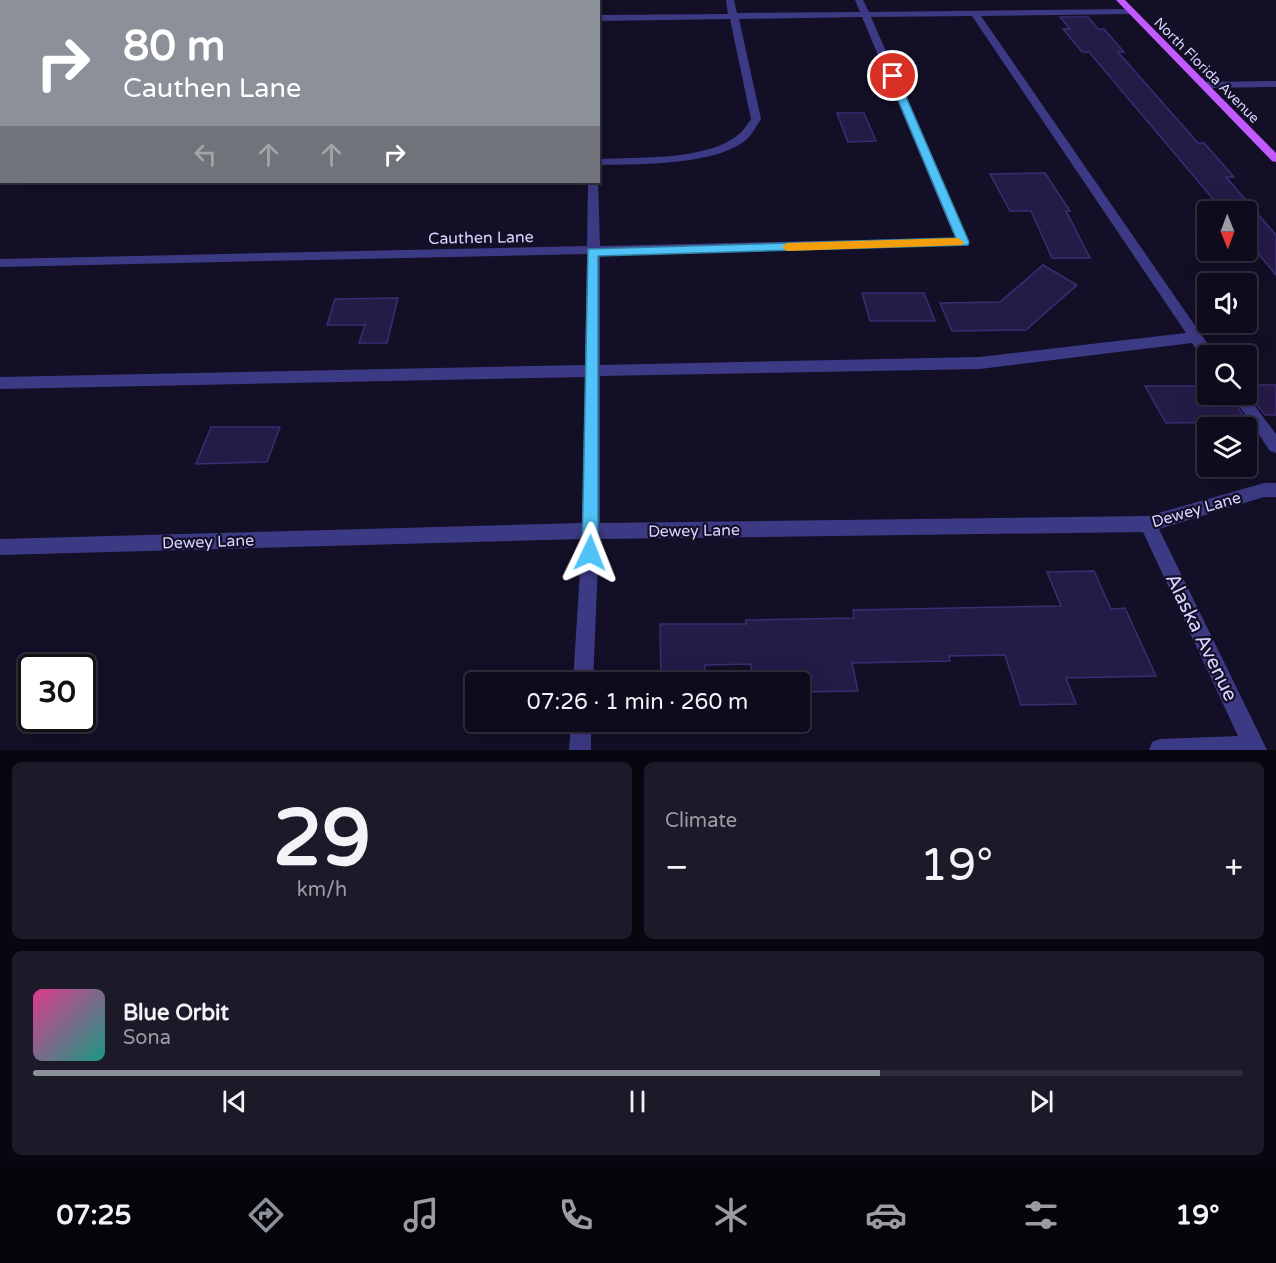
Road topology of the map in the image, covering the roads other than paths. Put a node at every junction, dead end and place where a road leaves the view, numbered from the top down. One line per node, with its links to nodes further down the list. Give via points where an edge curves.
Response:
1 (730, 0): 9 (street)
2 (859, 0): 8 (street)
3 (986, 0): 6 (street)
4 (1120, 0): 5 (main road, North Florida Avenue)
5 (1130, 11): 6 (street); 12 (main road, North Florida Avenue)
6 (995, 12): 7 (street)
7 (975, 13): 8 (street); 18 (street)
8 (866, 14): 9 (street); 16 (street, Cauthen Lane, via 963,242)
9 (733, 16): 10 (street); 14 (street, via 756,119 743,137 672,159)
10 (600, 18)
11 (1276, 84): 12 (street)
12 (1203, 85): 13 (main road, North Florida Avenue)
13 (1276, 159)
14 (600, 162)
15 (594, 183): 16 (street)
16 (592, 252): 17 (street, Cauthen Lane); 20 (street)
17 (0, 263)
18 (1195, 337): 19 (street); 20 (street, via 980,363)
19 (1201, 345)
20 (592, 370): 21 (street); 26 (street)
21 (0, 383)
22 (1246, 405): 23 (street)
23 (1276, 446)
24 (1276, 490): 25 (street, Dewey Lane, via 1264,490)
25 (1148, 524): 26 (street, Dewey Lane); 30 (street, Alaska Avenue)
26 (591, 531): 27 (street, Dewey Lane); 28 (street)
27 (0, 547)
28 (584, 672)
29 (581, 732): 31 (street)
30 (1255, 748): 32 (street)
31 (580, 750)
32 (1161, 750)

